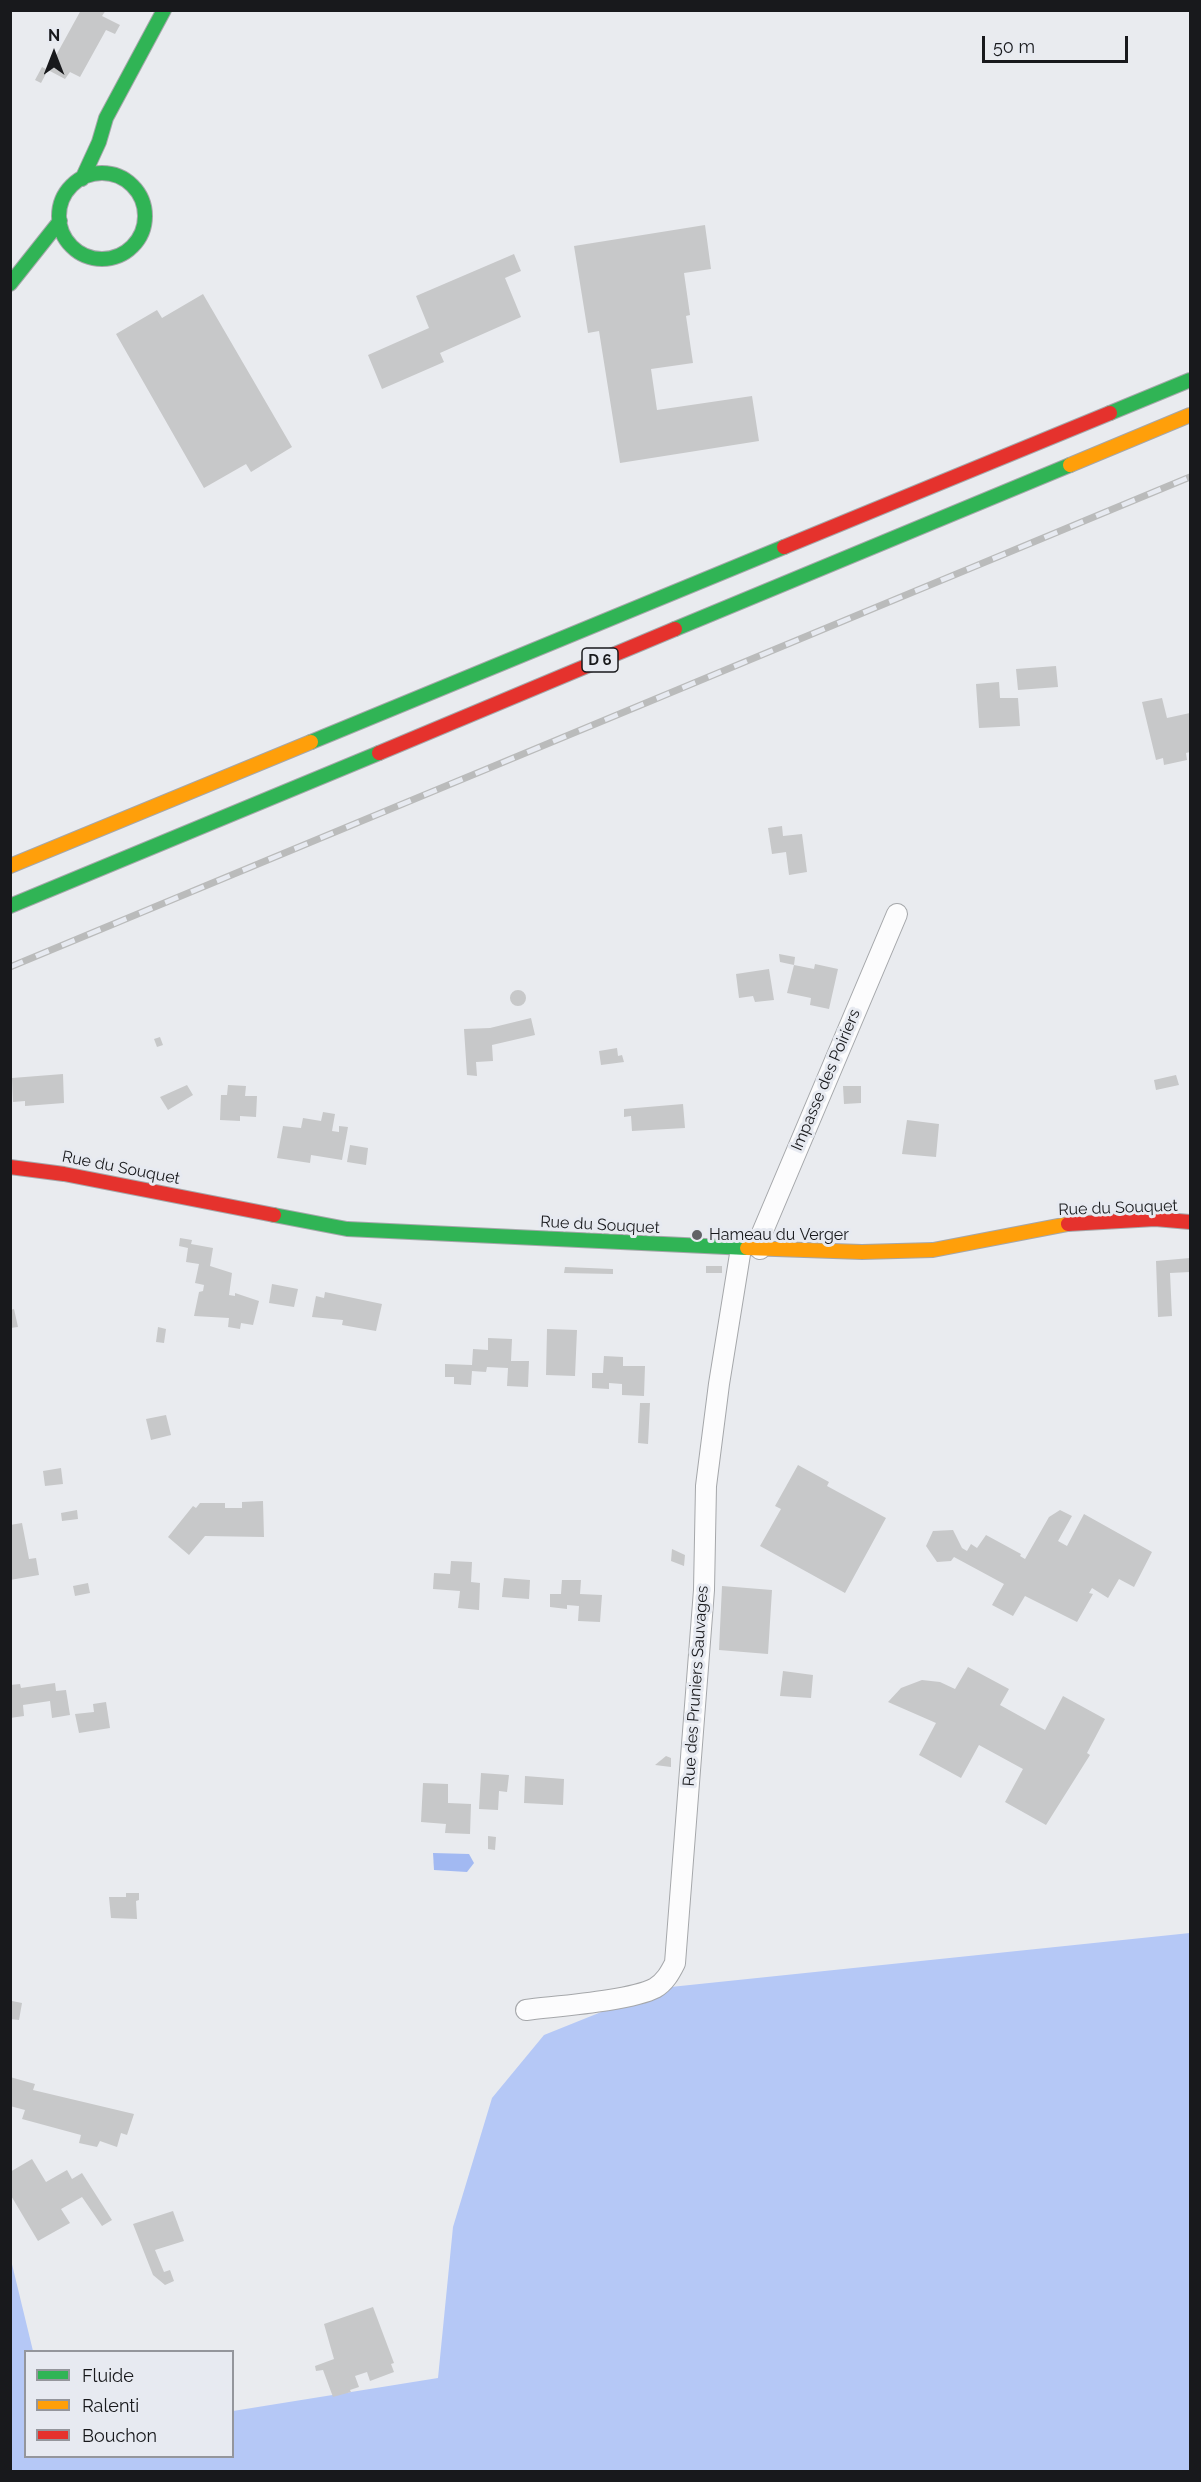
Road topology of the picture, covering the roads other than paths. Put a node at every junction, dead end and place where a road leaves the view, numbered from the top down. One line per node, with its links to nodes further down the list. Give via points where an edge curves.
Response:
1 (164, 10): 2 (main road, via 106,118)
2 (99, 142): 3 (main road); 4 (main road)
3 (111, 174): 4 (main road); 6 (main road, via 136,189 143,202 146,216 139,237 124,253 111,258 96,259)
4 (82, 179): 5 (main road, via 64,197)
5 (60, 221): 6 (main road); 7 (main road)
6 (70, 244): 7 (main road)
7 (33, 254): 8 (main road)
8 (10, 284)
9 (1191, 380): 11 (main road, D 6)
10 (1191, 415): 12 (main road, D 6)
11 (10, 866)
12 (10, 906)
13 (897, 914): 16 (street, Impasse des Poiriers, via 762,1233)
14 (10, 1167): 16 (main road, Rue du Souquet, via 347,1228)
15 (1191, 1222): 16 (main road, Rue du Souquet, via 1155,1219 1065,1224 933,1250)
16 (751, 1248): 17 (street, Rue des Pruniers Sauvages, via 718,1384 706,1486 703,1602 675,1963 669,1976 655,1988)
17 (526, 2010)

